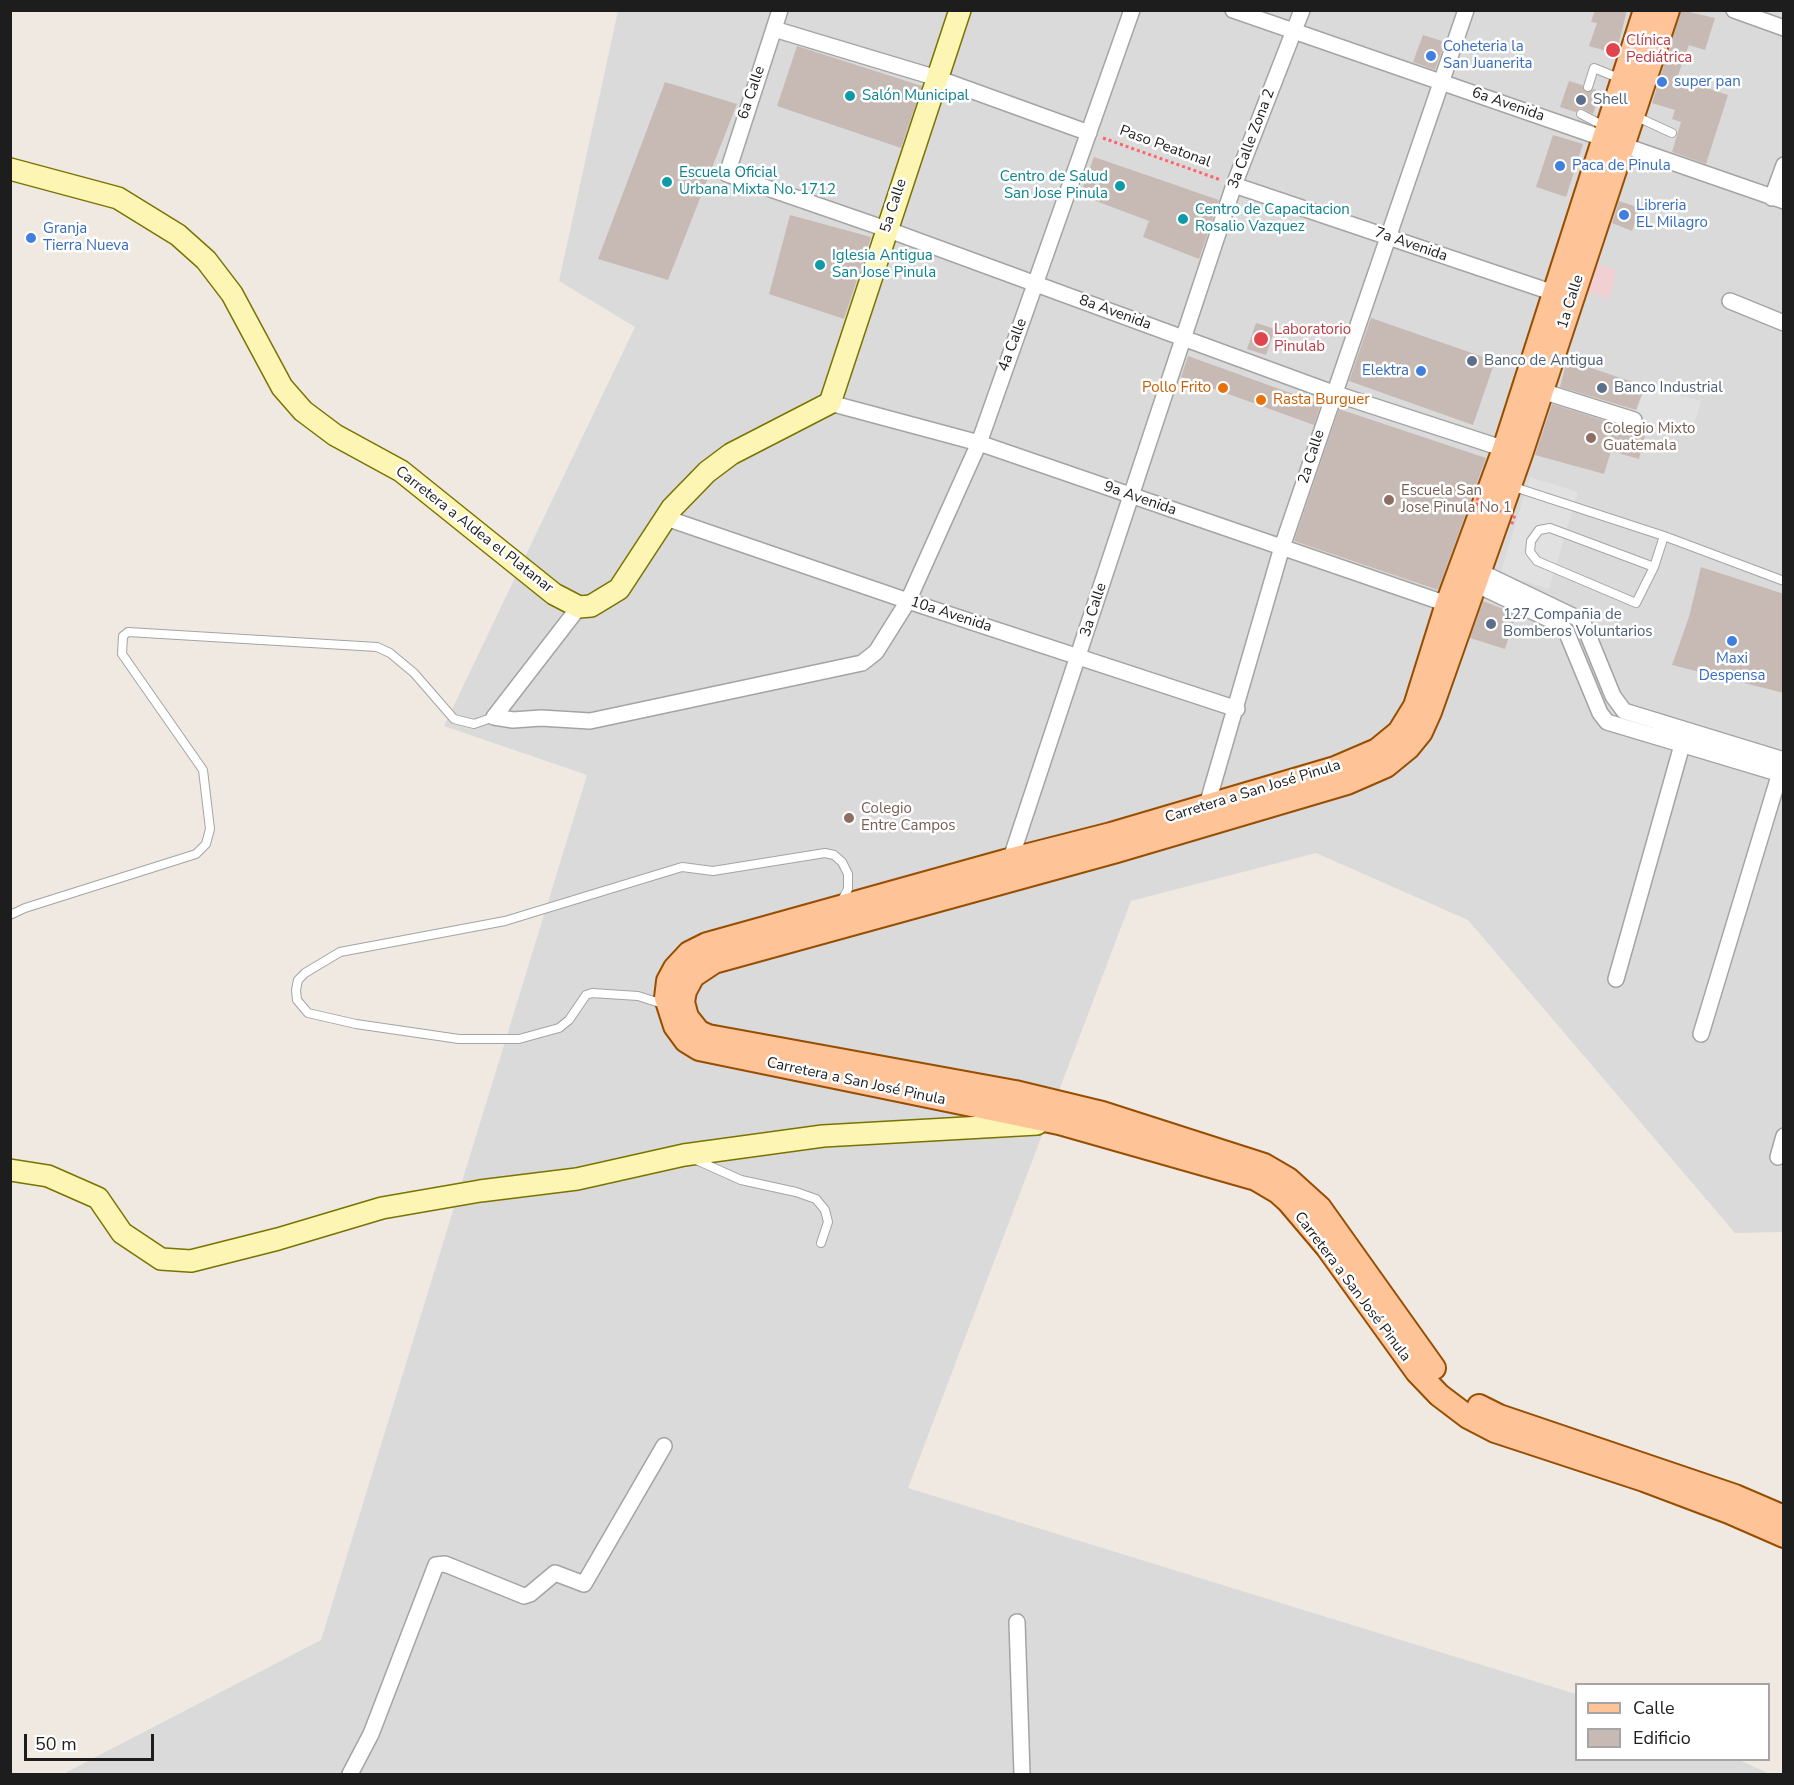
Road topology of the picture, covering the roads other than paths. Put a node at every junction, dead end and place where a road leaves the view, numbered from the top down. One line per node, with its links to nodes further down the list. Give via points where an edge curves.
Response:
1 (780, 10): 11 (street, 6a Calle)
2 (960, 10): 13 (street, 5a Calle)
3 (1132, 10): 19 (street, 4a Calle)
4 (1233, 10): 12 (street, 6a Avenida)
5 (1302, 10): 12 (street, 3a Calle Zona 2)
6 (1466, 10): 15 (street, 2a Calle)
7 (1645, 10): 14 (main road, 1a Calle)
8 (1668, 10): 18 (main road, 1a Calle)
9 (1734, 10): 10 (street)
10 (1784, 28)
11 (774, 29): 13 (street); 24 (street, 6a Calle)
12 (1293, 33): 15 (street, 6a Avenida); 25 (street, 3a Calle Zona 2)
13 (937, 78): 19 (street); 27 (street, 5a Calle)
14 (1622, 80): 16 (lane, via 1594,68); 21 (main road, 1a Calle)
15 (1441, 81): 21 (street, 6a Avenida); 28 (street, 2a Calle)
16 (1588, 87)
17 (1581, 114): 21 (lane)
18 (1633, 116): 20 (lane); 21 (main road, 1a Calle)
19 (1089, 133): 29 (street, 4a Calle)
20 (1672, 133)
21 (1611, 138): 26 (street, 6a Avenida); 30 (main road, 1a Calle); 34 (main road, 1a Calle)
22 (1784, 165): 26 (street)
23 (10, 169): 50 (street, Carretera a Aldea el Platanar, via 118,198 178,236 206,260 232,294 282,387 303,411 335,435 401,471 554,594)
24 (728, 175): 27 (street, 8a Avenida)
25 (1234, 184): 28 (street, 7a Avenida); 33 (street, 3a Calle Zona 2)
26 (1778, 200)
27 (886, 229): 29 (street, 8a Avenida); 36 (street, 5a Calle)
28 (1387, 236): 30 (street, 7a Avenida); 35 (street, 2a Calle)
29 (1036, 284): 33 (street, 8a Avenida); 38 (street, 4a Calle)
30 (1554, 293): 34 (main road, 1a Calle)
31 (1730, 301): 32 (street)
32 (1784, 323)
33 (1185, 339): 35 (street, 8a Avenida); 41 (street, 3a Calle)
34 (1533, 388): 37 (street); 39 (main road, 1a Calle)
35 (1333, 393): 39 (street, 8a Avenida); 44 (street, 2a Calle)
36 (830, 403): 38 (street, 9a Avenida); 42 (street, via 731,454 688,490)
37 (1634, 420)
38 (979, 443): 41 (street, 9a Avenida); 48 (street, 4a Calle)
39 (1513, 451): 40 (main road, 1a Calle); 49 (main road, 1a Calle)
40 (1510, 486): 43 (lane); 46 (main road, 1a Calle)
41 (1131, 495): 44 (street, 9a Avenida); 51 (street, 3a Calle)
42 (666, 518): 48 (street, 10a Avenida); 50 (street, via 619,589 591,606)
43 (1664, 536): 45 (lane); 47 (lane)
44 (1282, 547): 49 (street, 9a Avenida); 53 (street, 2a Calle)
45 (1654, 567): 45 (lane, via 1636,603 1536,561 1530,552 1531,542 1539,530 1550,528)
46 (1477, 578): 52 (main road, 1a Calle); 55 (street, via 1561,625 1599,713 1607,722); 56 (street, via 1577,618 1584,625 1613,696 1624,711)
47 (1784, 582)
48 (908, 601): 51 (street, 10a Avenida); 54 (street, 4a Calle, via 876,652 862,663 590,721)
49 (1447, 604): 52 (main road, 1a Calle)
50 (579, 607): 54 (street)
51 (1079, 657): 53 (street, 10a Avenida); 58 (street, 3a Calle)
52 (1427, 692): 57 (main road, Carretera a San José Pinula, via 1405,725 1377,750 1343,765); 58 (main road, Carretera a San José Pinula, via 1425,725 1413,743 1392,762 1371,773 1116,851)
53 (1237, 709): 57 (street, 2a Calle)
54 (494, 717): 60 (lane, via 474,723 454,719 414,673 377,647 128,632 123,636 122,654 203,770 210,829 206,844 196,854)
55 (1682, 745): 56 (street); 61 (street)
56 (1782, 768): 63 (street)
57 (1207, 805): 58 (main road, Carretera a San José Pinula)
58 (1008, 870): 59 (main road, Carretera a San José Pinula); 71 (main road, Carretera a San José Pinula, via 714,962 697,972 687,985 683,1002 687,1017 699,1032 708,1036 1026,1095 1102,1113 1264,1165 1288,1179 1320,1208 1433,1367 1480,1407 1735,1496)
59 (838, 908): 62 (main road, Carretera a San José Pinula, via 690,952 671,974); 62 (lane, via 848,889 848,874 834,855 825,853 713,871 682,867 505,921 340,952 305,972 296,990 297,1000 308,1013 365,1026 459,1039 519,1039 559,1028 592,993 638,996)
60 (10, 915)
61 (1616, 979)
62 (667, 1005): 64 (main road, Carretera a San José Pinula, via 679,1031 699,1049)
63 (1701, 1034)
64 (1059, 1123): 66 (street, via 812,1137); 72 (main road, Carretera a San José Pinula, via 1256,1179 1278,1192 1327,1247 1417,1372 1446,1401 1476,1422 1644,1480)
65 (1784, 1136): 67 (street)
66 (684, 1155): 68 (street, via 577,1179 382,1208 191,1261 161,1259 122,1233 98,1198 48,1176); 69 (lane, via 741,1180 816,1199 828,1222)
67 (1778, 1156)
68 (10, 1170)
69 (821, 1243)
70 (664, 1446): 74 (street, via 584,1584 555,1573 524,1596 445,1564 436,1565 371,1734)
71 (1784, 1517)
72 (1784, 1536)
73 (1017, 1622): 75 (street)
74 (350, 1774)
75 (1022, 1774)

